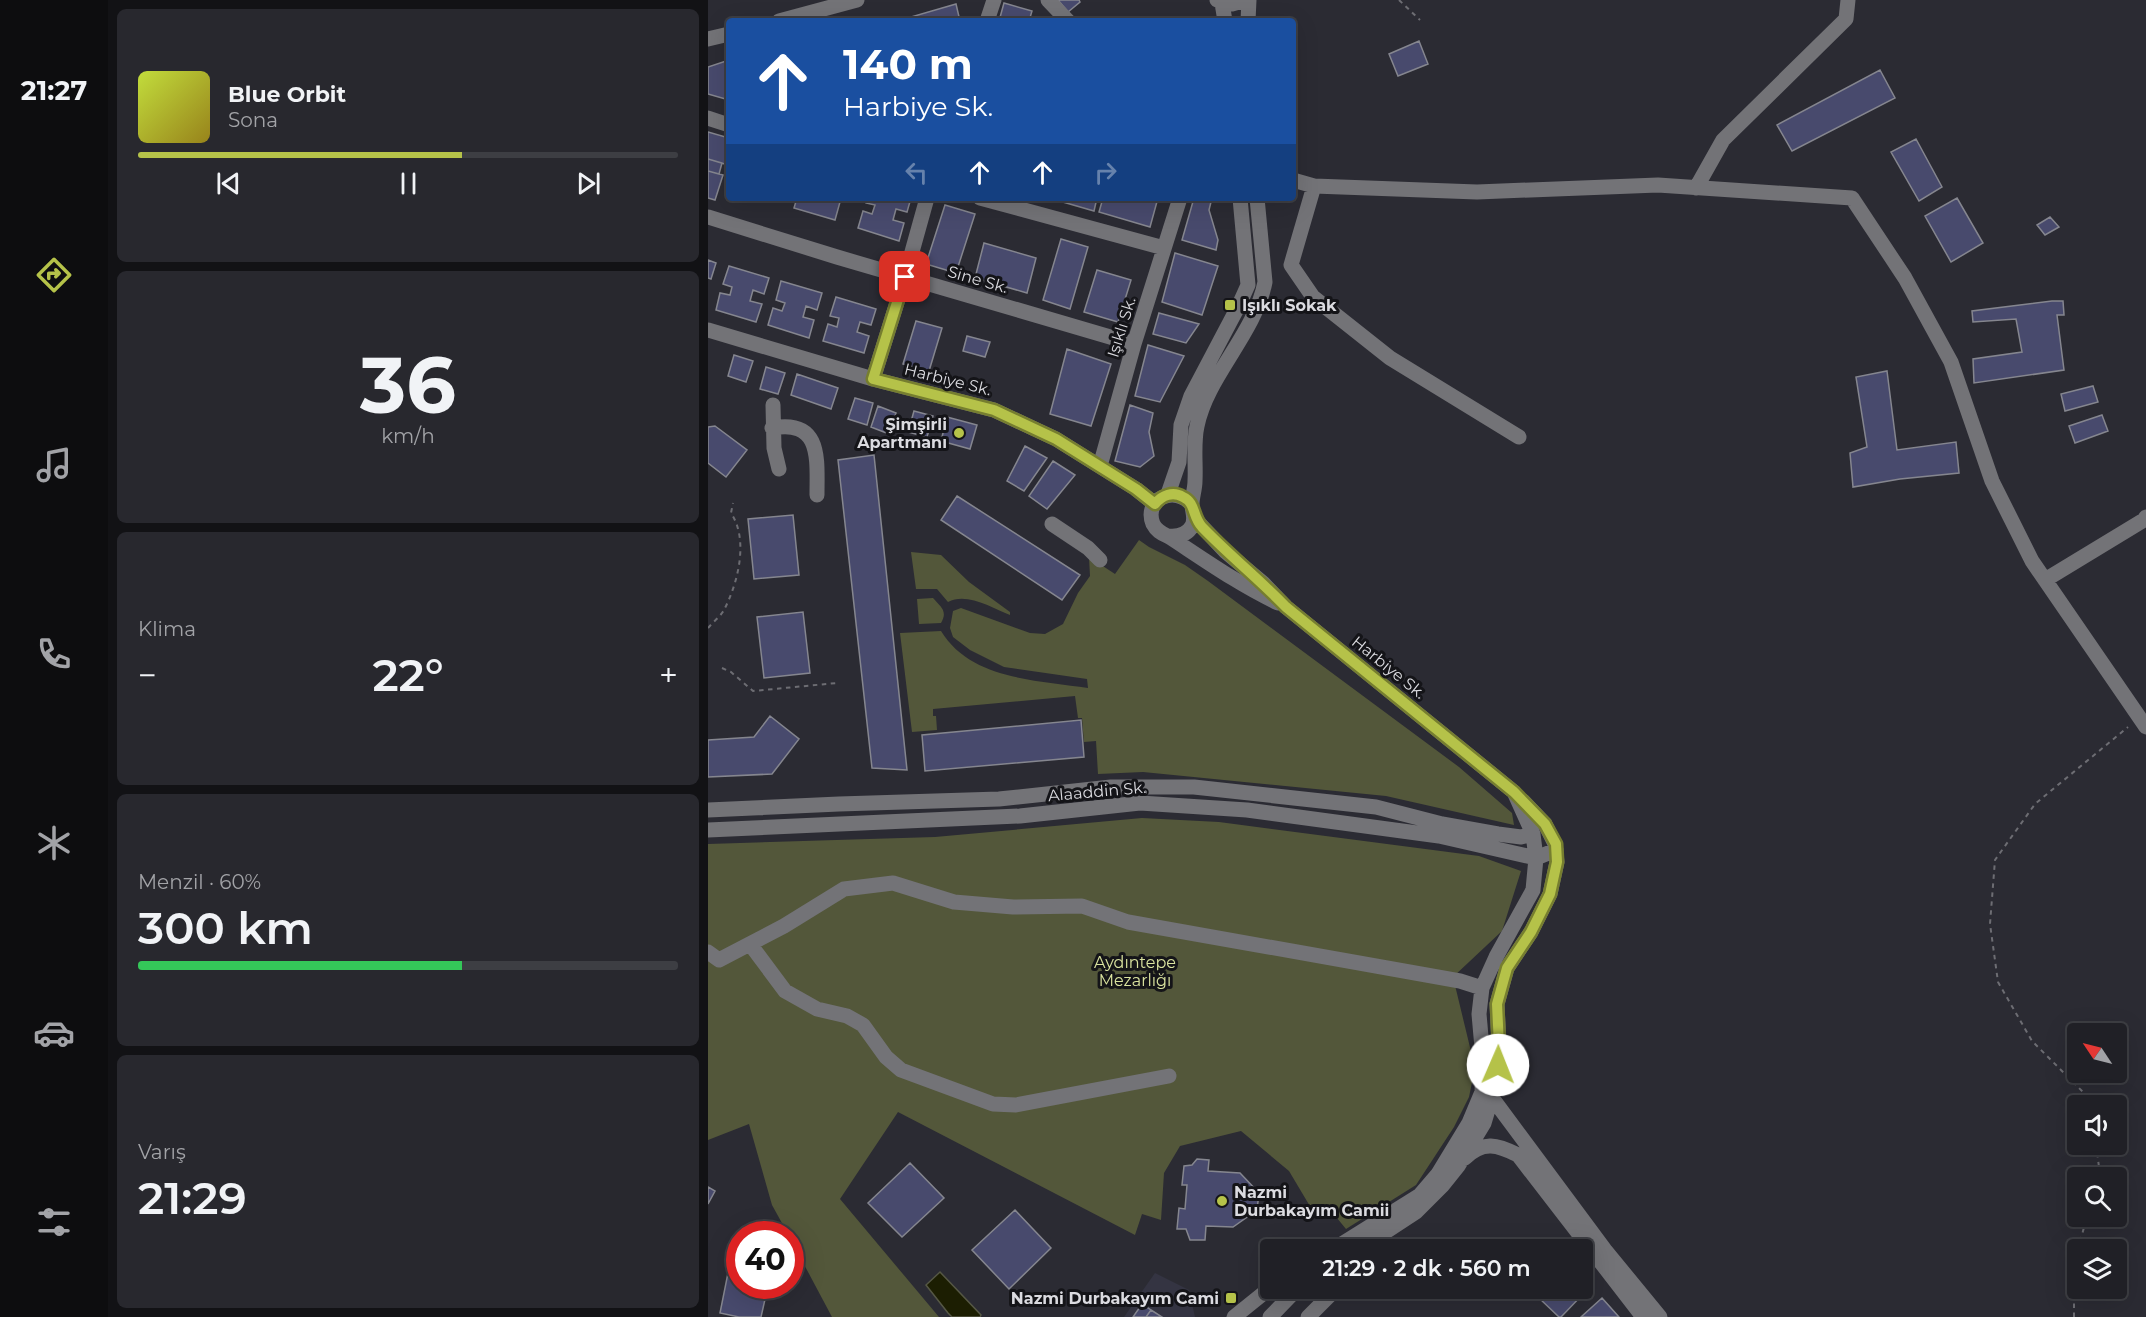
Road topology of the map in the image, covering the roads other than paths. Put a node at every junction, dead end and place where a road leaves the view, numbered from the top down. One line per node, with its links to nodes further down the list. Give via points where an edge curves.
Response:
1 (857, 0): 7 (street)
2 (994, 0): 8 (street)
3 (1048, 0): 9 (street)
4 (1247, 0): 6 (street, via 1232,4); 11 (street)
5 (1848, 0): 18 (street, via 1846,19 1723,140)
6 (1220, 1): 10 (street)
7 (790, 18)
8 (988, 18)
9 (1065, 18)
10 (1224, 18)
11 (1248, 18)
12 (726, 35): 13 (street)
13 (708, 39)
14 (708, 118): 15 (street)
15 (726, 124)
16 (1296, 181): 17 (street)
17 (1314, 186): 18 (street, via 1477,192 1658,185); 32 (street, via 1291,265 1313,297 1390,358)
18 (1696, 188): 43 (street, via 1852,198 1905,278 1951,362 1992,481)
19 (926, 201): 26 (street)
20 (991, 201): 25 (street)
21 (1178, 201): 25 (street, Işıklı Sk.)
22 (1240, 201): 35 (street, via 1248,285 1191,396 1181,425 1179,462)
23 (1257, 201): 38 (street, via 1263,296 1205,401 1197,427)
24 (708, 217): 26 (street, Sine Sk.)
25 (1164, 248): 28 (street, Işıklı Sk.)
26 (905, 277): 28 (street, Sine Sk.); 29 (street)
27 (708, 330): 29 (street, Harbiye Sk.)
28 (1134, 344): 33 (street, Işıklı Sk.)
29 (873, 379): 33 (street, Harbiye Sk., via 994,410 1056,439)
30 (773, 405): 31 (street)
31 (772, 428): 34 (street); 36 (street, via 788,425 810,437 816,450)
32 (1519, 437)
33 (1100, 466): 37 (street, Harbiye Sk.)
34 (779, 469)
35 (1168, 494): 37 (street); 38 (street, via 1182,496)
36 (817, 495)
37 (1155, 504): 41 (street, via 1153,524)
38 (1193, 512): 41 (street, via 1192,525 1182,535); 44 (street, Harbiye Sk., via 1226,552)
39 (2146, 517): 43 (street)
40 (1052, 524): 42 (street)
41 (1168, 537): 44 (street, via 1252,591)
42 (1100, 560)
43 (2045, 580): 45 (street)
44 (1286, 607): 46 (street, Harbiye Sk.)
45 (2143, 722)
46 (1514, 792): 53 (street, Harbiye Sk.); 54 (street, via 1545,824)
47 (859, 803): 48 (street, Alaaddin Sk.); 50 (street); 53 (street, Alaaddin Sk., via 999,799 1111,787 1194,787 1376,807 1498,834)
48 (839, 804): 49 (street, Alaaddin Sk.); 51 (street)
49 (708, 810)
50 (862, 823): 51 (street, Alaaddin Sk.); 55 (street, Alaaddin Sk., via 1020,816 1140,803 1247,810 1439,836)
51 (839, 825): 52 (street, Alaaddin Sk.)
52 (708, 830)
53 (1533, 834): 55 (street, Harbiye Sk.)
54 (1556, 850): 55 (street); 60 (street, via 1550,894 1507,968 1497,1004 1499,1046)
55 (1536, 858): 58 (street, Harbiye Sk., via 1533,890)
56 (750, 944): 57 (street, via 719,960); 58 (street, via 844,889 893,883 954,902 1013,907 1082,906 1128,922); 59 (street, via 785,991 817,1009 847,1016 863,1025 886,1057 901,1070 993,1104 1016,1105)
57 (708, 952)
58 (1482, 988): 63 (street, Harbiye Sk., via 1482,1092 1469,1123 1438,1174 1420,1195)
59 (1169, 1076)
60 (1492, 1099): 61 (street, via 1484,1123); 73 (street)
61 (1458, 1166): 62 (street); 72 (street, via 1473,1149 1498,1145 1518,1155)
62 (1416, 1212): 64 (street); 65 (street)
63 (1350, 1239)
64 (1375, 1239)
65 (1388, 1239)
66 (1260, 1296): 69 (street)
67 (1287, 1299): 70 (street)
68 (1326, 1299): 71 (street)
69 (1234, 1317)
70 (1270, 1317)
71 (1308, 1317)
72 (1642, 1317)
73 (1660, 1317)

